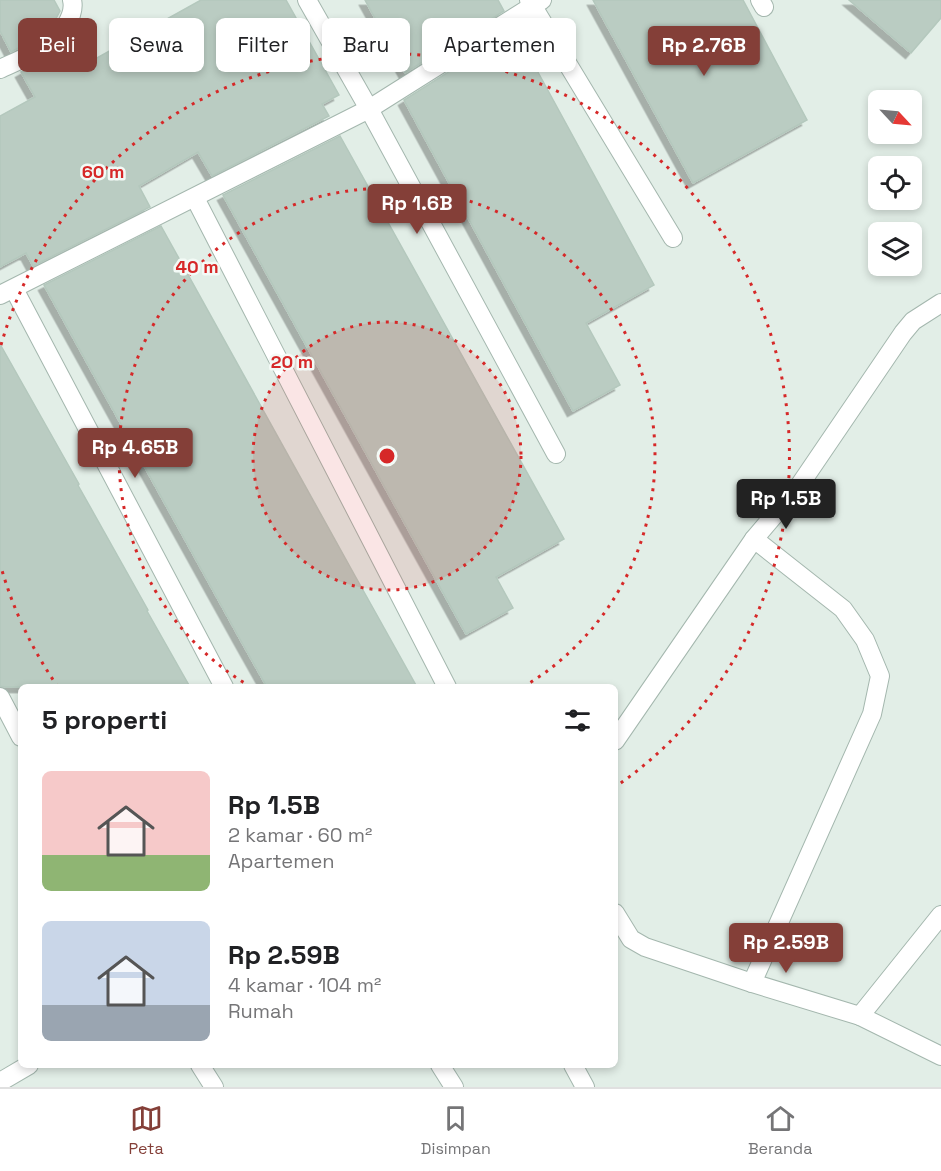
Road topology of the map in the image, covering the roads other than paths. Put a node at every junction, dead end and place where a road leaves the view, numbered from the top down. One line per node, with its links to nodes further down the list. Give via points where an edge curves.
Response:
1 (72, 0): 4 (street, via 70,18 47,45)
2 (307, 0): 5 (street)
3 (534, 2): 5 (street); 7 (street)
4 (0, 69)
5 (369, 109): 6 (street); 10 (street)
6 (195, 198): 8 (street); 13 (street)
7 (673, 238)
8 (7, 292): 12 (street)
9 (941, 303): 11 (street, via 913,321 799,486)
10 (556, 454)
11 (754, 539): 16 (street); 19 (street, via 843,609 865,640 880,676 872,714)
12 (222, 684)
13 (445, 684)
14 (0, 697): 15 (street)
15 (18, 731)
16 (618, 737)
17 (941, 915): 20 (street)
18 (618, 918): 19 (street, via 631,939 645,947)
19 (752, 983): 20 (street)
20 (860, 1016): 21 (street)
21 (941, 1056)
22 (24, 1068): 26 (street)
23 (202, 1068): 27 (street)
24 (442, 1068): 28 (street)
25 (575, 1068): 29 (street)
26 (2, 1081)
27 (214, 1087)
28 (454, 1087)
29 (585, 1087)

